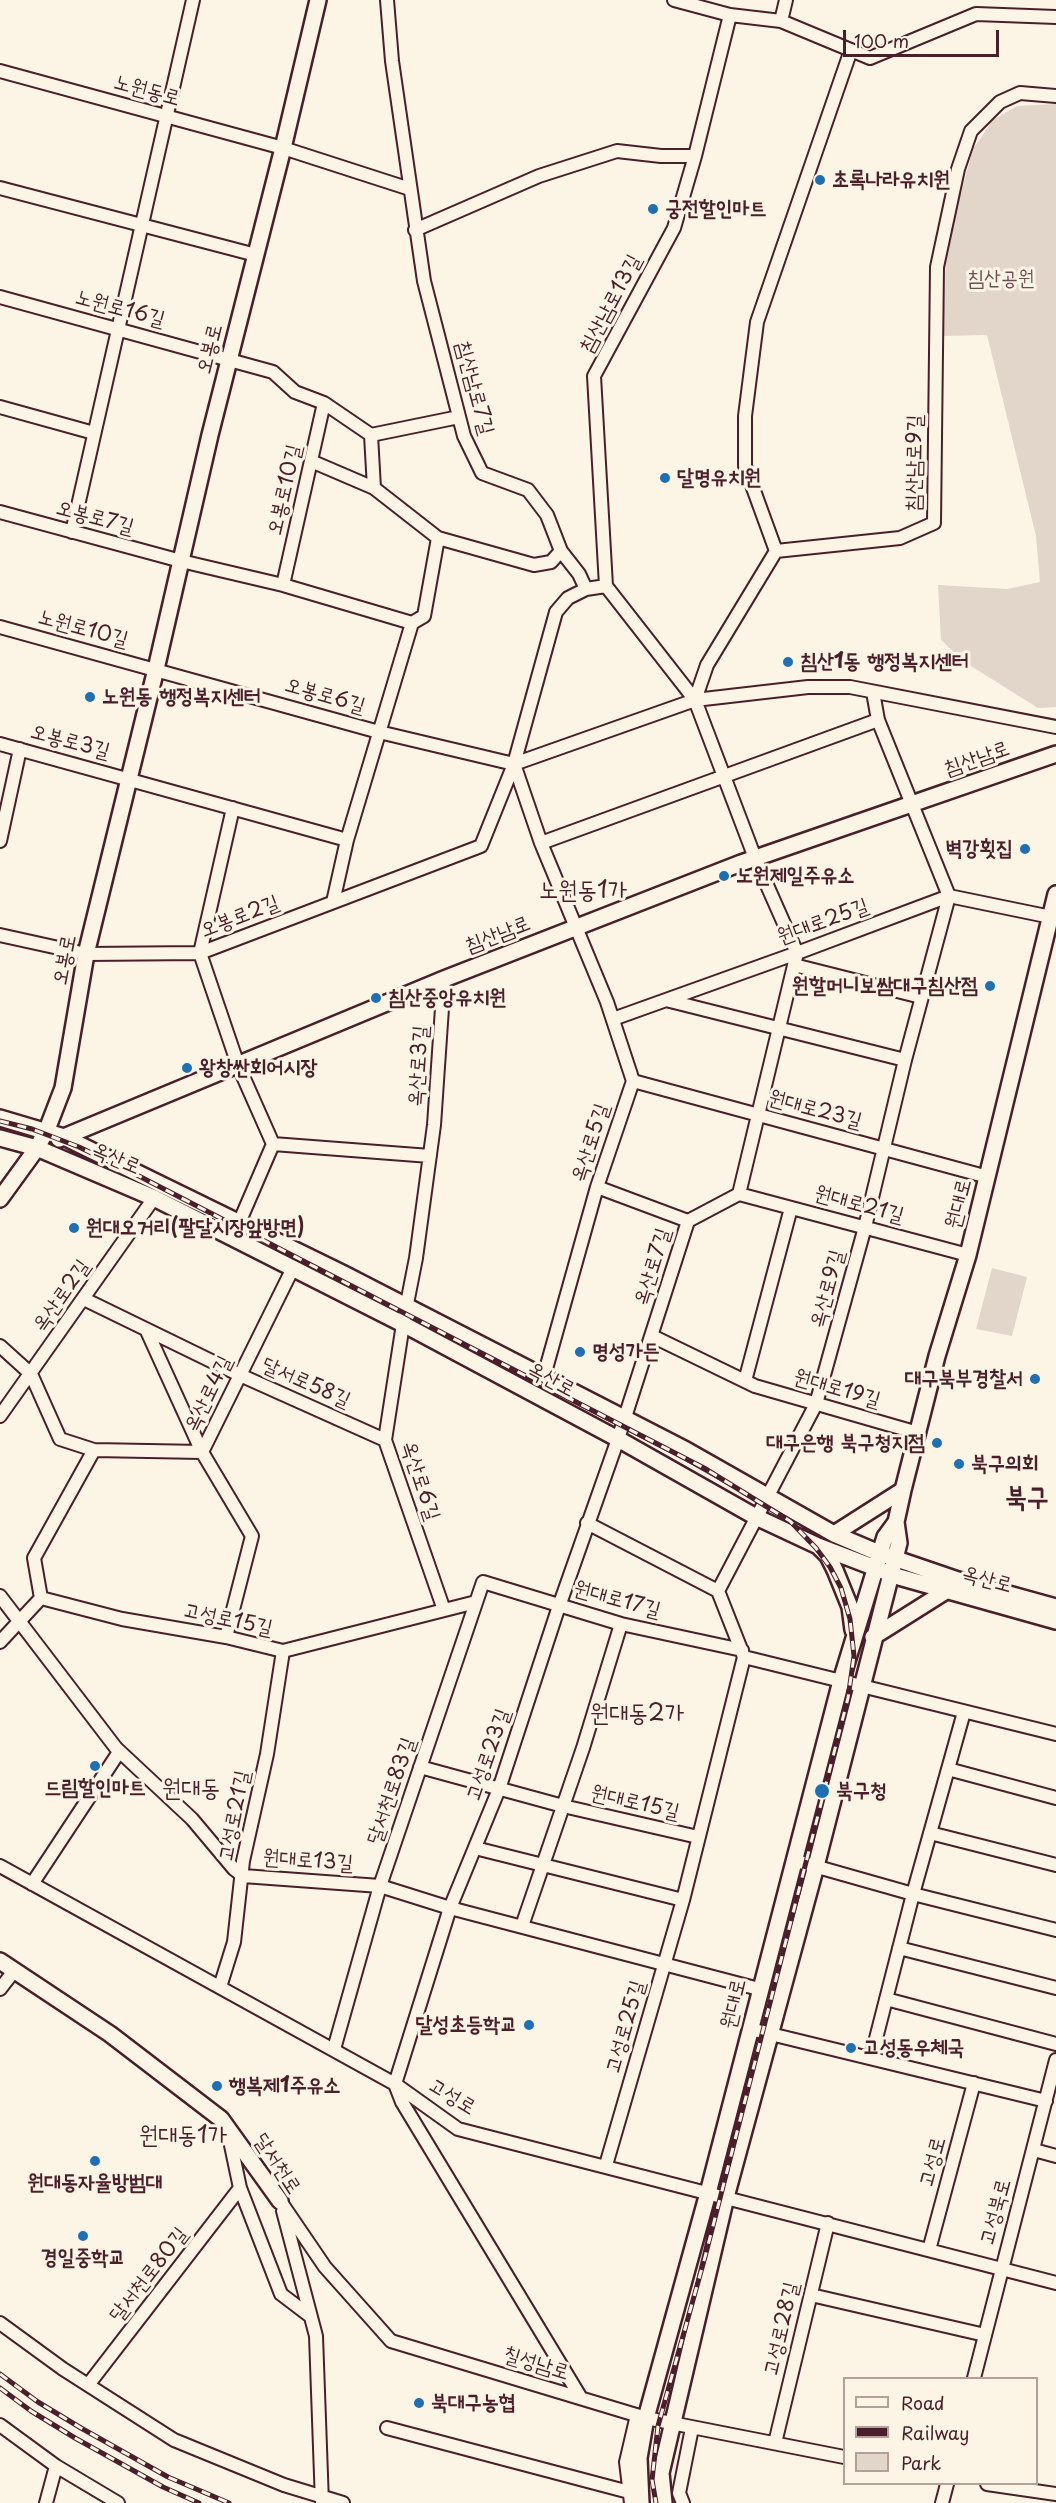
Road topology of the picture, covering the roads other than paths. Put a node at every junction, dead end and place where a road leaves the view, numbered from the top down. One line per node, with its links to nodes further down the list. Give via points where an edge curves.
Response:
1 (193, 0): 12 (street)
2 (318, 0): 13 (main road, 오봉로)
3 (387, 0): 16 (street, 침산남로7길)
4 (674, 0): 6 (street)
5 (786, 0): 8 (street)
6 (730, 15): 8 (street); 14 (street, 침산남로13길)
7 (1055, 15): 9 (street, via 976,14 870,58)
8 (781, 21): 9 (street)
9 (851, 50): 34 (street, via 757,322 745,416 745,466)
10 (0, 71): 12 (street, 노원동로)
11 (1056, 96): 34 (street, 침산남로9길, via 1020,93 1000,102 971,131 958,169 936,267 934,523 900,538)
12 (166, 116): 13 (street, 노원동로); 17 (street)
13 (283, 148): 16 (street); 19 (main road, 오봉로)
14 (695, 156): 18 (street, via 616,151 539,176); 37 (street, 침산남로13길, via 674,228 594,376)
15 (0, 188): 17 (street)
16 (410, 189): 18 (street, 침산남로7길)
17 (142, 225): 19 (street); 21 (street)
18 (416, 230): 25 (street, 침산남로7길, via 424,281)
19 (256, 255): 22 (main road, 오봉로)
20 (0, 297): 21 (street, 노원로16길)
21 (118, 329): 22 (street, 노원로16길); 26 (street)
22 (229, 359): 23 (street, via 273,372 295,392); 35 (main road, 오봉로)
23 (324, 403): 27 (street); 28 (street, 오봉로10길)
24 (0, 407): 26 (street)
25 (459, 417): 27 (street); 33 (street, 침산남로7길, via 482,473 528,490 547,515)
26 (94, 433): 31 (street)
27 (371, 435): 29 (street)
28 (311, 461): 29 (street); 36 (street, 오봉로10길)
29 (374, 488): 32 (street)
30 (0, 512): 31 (street, 오봉로7길)
31 (72, 532): 35 (street, 오봉로7길)
32 (438, 538): 33 (street, via 534,565 551,562); 39 (street, 오봉로6길, via 424,616)
33 (561, 551): 38 (street, 침산남로7길)
34 (776, 551): 43 (street, via 707,665)
35 (181, 561): 36 (street); 41 (main road, 오봉로)
36 (283, 585): 39 (street)
37 (606, 586): 38 (street); 43 (street)
38 (586, 589): 50 (street, via 568,598 556,612)
39 (412, 623): 46 (street, 오봉로6길)
40 (0, 627): 41 (street, 노원로10길)
41 (156, 669): 46 (street, 오봉로6길); 52 (main road, 오봉로)
42 (873, 692): 43 (street, via 850,687 808,687); 44 (street); 45 (street)
43 (694, 700): 50 (street); 51 (street)
44 (878, 720): 51 (street); 53 (street)
45 (1056, 726)
46 (379, 732): 50 (street, 오봉로6길); 55 (street)
47 (0, 744): 48 (street, 오봉로3길)
48 (20, 749): 52 (street, 오봉로3길); 56 (street)
49 (1056, 754): 53 (main road, 침산남로)
50 (514, 764): 57 (street); 61 (street, 오봉로2길, via 481,846)
51 (723, 775): 57 (street); 58 (street)
52 (129, 778): 54 (street); 66 (main road, 오봉로)
53 (912, 804): 58 (main road, 침산남로); 60 (street)
54 (233, 808): 55 (street); 65 (street)
55 (348, 840): 61 (street)
56 (0, 841)
57 (541, 843): 63 (street)
58 (755, 858): 63 (main road, 침산남로); 67 (street)
59 (1056, 894): 62 (main road, 원대로)
60 (949, 896): 62 (street); 67 (street, 원대로25길); 69 (street, 옥산로9길)
61 (333, 902): 65 (street, 오봉로2길)
62 (1051, 917): 85 (main road, 원대로)
63 (578, 927): 68 (main road, 침산남로); 71 (street)
64 (0, 935): 66 (street, 오봉로2길)
65 (200, 953): 66 (street, 오봉로2길); 74 (street)
66 (86, 954): 78 (main road, 오봉로, via 63,1088)
67 (795, 959): 69 (street); 70 (street, 원대로25길); 72 (street)
68 (444, 979): 74 (main road, 침산남로); 84 (street, 옥산로3길)
69 (921, 997): 73 (street, 옥산로9길)
70 (665, 1000): 71 (street, 원대로25길); 72 (street)
71 (613, 1019): 75 (street)
72 (779, 1028): 73 (street); 76 (street)
73 (905, 1060): 83 (street, 옥산로9길)
74 (238, 1065): 79 (main road, 침산남로); 81 (street)
75 (633, 1081): 76 (street, 원대로23길); 86 (street, 옥산로5길)
76 (757, 1115): 83 (street, 원대로23길); 87 (street)
77 (0, 1118): 78 (main road, 옥산로)
78 (46, 1132): 79 (main road, 옥산로); 82 (main road, 오봉로)
79 (64, 1137): 82 (main road, 침산남로); 92 (main road, 옥산로)
80 (0, 1138): 82 (main road, 옥산로)
81 (273, 1144): 84 (street); 92 (street)
82 (37, 1148): 88 (main road, 옥산로); 89 (main road, 오봉로)
83 (884, 1149): 85 (street, 원대로23길); 93 (street, 옥산로9길)
84 (430, 1156): 97 (street, 옥산로3길)
85 (988, 1177): 94 (main road, 원대로)
86 (597, 1188): 91 (street); 104 (street, 옥산로5길)
87 (739, 1194): 90 (street, 원대로21길); 91 (street, 옥산로7길)
88 (154, 1198): 95 (main road, 옥산로); 96 (street, 옥산로2길)
89 (0, 1199)
90 (791, 1208): 93 (street, 원대로21길); 105 (street)
91 (688, 1221): 100 (street, 옥산로7길)
92 (239, 1223): 97 (main road, 옥산로)
93 (865, 1227): 94 (street, 원대로21길); 106 (street, 옥산로9길)
94 (968, 1254): 109 (main road, 원대로)
95 (292, 1268): 98 (main road, 옥산로); 103 (street, 옥산로4길)
96 (84, 1299): 99 (street, 달서로58길); 102 (street, 옥산로2길)
97 (406, 1308): 98 (street, 옥산로3길); 104 (main road, 옥산로)
98 (403, 1324): 110 (main road, 옥산로); 111 (street, 옥산로6길)
99 (146, 1329): 103 (street, 달서로58길); 113 (street)
100 (652, 1336): 105 (street, 원대로19길); 108 (street, 옥산로7길)
101 (0, 1346): 102 (street)
102 (31, 1374): 107 (street, 옥산로2길); 112 (street, via 60,1439)
103 (240, 1375): 111 (street, 달서로58길); 113 (street, 옥산로4길)
104 (544, 1376): 108 (main road, 옥산로)
105 (745, 1382): 106 (street, 원대로19길)
106 (816, 1404): 109 (street, 원대로19길); 115 (street, 옥산로9길)
107 (0, 1416)
108 (625, 1418): 110 (street, 옥산로7길); 115 (main road, 옥산로)
109 (918, 1433): 114 (main road, 원대로)
110 (618, 1439): 116 (main road, 옥산로); 118 (street, 고성로23길)
111 (385, 1440): 133 (street, 옥산로6길)
112 (94, 1450): 113 (street); 129 (street, via 34,1558)
113 (202, 1452): 138 (street, 옥산로4길, via 252,1536)
114 (903, 1490): 117 (main road, 원대로); 119 (main road)
115 (767, 1497): 116 (street, 옥산로9길); 119 (main road, 옥산로)
116 (756, 1517): 120 (main road, 옥산로); 126 (street)
117 (896, 1522): 121 (main road, 원대로); 122 (main road, 원대로, via 899,1543)
118 (587, 1523): 126 (street); 131 (street, 고성로23길)
119 (834, 1534): 121 (main road, 옥산로)
120 (818, 1546): 123 (main road, 옥산로); 137 (main road, via 828,1556 846,1598)
121 (879, 1553): 122 (main road, 옥산로); 123 (main road, 원대로)
122 (895, 1558): 124 (main road, 원대로); 132 (main road, 옥산로)
123 (874, 1568): 124 (main road, 옥산로); 137 (main road, 원대로)
124 (890, 1574): 127 (main road, 옥산로); 139 (main road, 원대로)
125 (483, 1582): 130 (street, 달서천로83길); 131 (street, 원대로17길)
126 (718, 1591): 142 (street)
127 (946, 1591): 134 (main road, 옥산로); 139 (main road)
128 (0, 1596): 135 (street, 원대로13길)
129 (41, 1598): 135 (street); 138 (street, 고성로15길, via 122,1619)
130 (476, 1602): 133 (street, 고성로15길); 148 (street, 달서천로83길)
131 (559, 1605): 136 (street, 원대로17길); 150 (street, 고성로23길)
132 (1056, 1607)
133 (444, 1610): 141 (street, 고성로15길)
134 (1056, 1621)
135 (20, 1623): 140 (street); 147 (street, 원대로13길)
136 (621, 1624): 142 (street, 원대로17길); 152 (street, 원대로15길)
137 (854, 1636): 143 (main road, 원대로)
138 (226, 1637): 141 (street, 고성로15길)
139 (873, 1637): 144 (main road, 원대로)
140 (0, 1642)
141 (283, 1652): 161 (street, 고성로21길)
142 (743, 1653): 143 (street); 154 (street, 고성로25길)
143 (841, 1681): 144 (street); 156 (main road, 원대로)
144 (861, 1685): 145 (street); 160 (main road, 원대로)
145 (964, 1712): 146 (street); 149 (street)
146 (1056, 1734)
147 (119, 1752): 161 (street, 원대로13길, via 192,1819); 162 (street)
148 (420, 1767): 150 (street, 원대로15길); 163 (street, 달서천로83길)
149 (948, 1769): 151 (street); 153 (street)
150 (500, 1789): 152 (street, 원대로15길); 155 (street, 고성로23길)
151 (1056, 1798)
152 (563, 1806): 154 (street, 원대로15길); 157 (street)
153 (930, 1833): 158 (street); 164 (street)
154 (698, 1837): 165 (street, 고성로25길)
155 (475, 1848): 157 (street); 166 (street, 고성로23길)
156 (793, 1860): 160 (street); 176 (main road, 원대로)
157 (543, 1864): 165 (street); 167 (street)
158 (1056, 1865)
159 (0, 1866): 162 (street, 고성로)
160 (816, 1866): 164 (street); 179 (main road, 원대로)
161 (243, 1876): 163 (street, 원대로13길); 173 (street, 고성로21길, via 234,1942)
162 (32, 1884): 173 (street, 고성로)
163 (380, 1886): 166 (street, 원대로13길); 181 (street, 달서천로83길)
164 (913, 1894): 168 (street); 169 (street)
165 (683, 1900): 171 (street, 고성로25길)
166 (450, 1908): 167 (street, 원대로13길); 184 (street, 고성로23길)
167 (522, 1926): 171 (street, 원대로13길)
168 (1056, 1930)
169 (899, 1947): 174 (street); 177 (street)
170 (0, 1961): 172 (main road, 달서천로)
171 (665, 1964): 176 (street, 원대로13길); 190 (street, 고성로25길)
172 (14, 1971): 175 (street); 187 (main road, 달서천로, via 110,2034)
173 (219, 1987): 181 (street, 고성로)
174 (1056, 1988)
175 (0, 1989)
176 (759, 1989): 178 (main road, 원대로)
177 (886, 1999): 180 (street); 182 (street)
178 (750, 2029): 179 (street); 192 (main road, 원대로)
179 (771, 2034): 182 (street); 193 (main road, 원대로)
180 (1056, 2044)
181 (334, 2049): 184 (street, 고성로)
182 (871, 2058): 185 (street)
183 (1056, 2060): 186 (street, 고성북로)
184 (395, 2084): 190 (street, 고성로, via 458,2129); 205 (street, via 402,2102)
185 (974, 2084): 186 (street); 196 (street, 고성로)
186 (1046, 2101): 188 (street, 고성북로)
187 (227, 2127): 191 (street); 194 (main road, 달서천로)
188 (1034, 2150): 189 (street); 197 (street, 고성북로)
189 (1056, 2156)
190 (606, 2165): 192 (street, 고성로)
191 (240, 2188): 200 (street, via 281,2294); 204 (street, 달서천로80길)
192 (708, 2193): 193 (street, 고성로); 206 (main road, 원대로)
193 (726, 2197): 195 (street, 고성로); 207 (main road, 원대로)
194 (280, 2201): 200 (street, 달서천로); 205 (street, 칠성남로, via 325,2267 392,2341)
195 (828, 2223): 196 (street, 고성로); 199 (street, 고성로28길)
196 (929, 2250): 197 (street, 고성로)
197 (1001, 2269): 198 (street, 고성로); 202 (street, 고성북로)
198 (1056, 2283)
199 (810, 2295): 202 (street); 211 (street, 고성로28길)
200 (310, 2316): 218 (street, 달서천로, via 316,2336)
201 (0, 2323): 204 (street)
202 (985, 2335): 203 (street, 고성북로)
203 (974, 2377)
204 (88, 2385): 218 (street, via 174,2440)
205 (581, 2398): 206 (street, 칠성남로)
206 (642, 2416): 207 (street, 칠성남로); 217 (street, 원대로, via 626,2462); 222 (main road, 원대로)
207 (672, 2424): 210 (street, 칠성남로); 223 (main road, 원대로, via 661,2473)
208 (0, 2426): 213 (street)
209 (387, 2428): 217 (street)
210 (692, 2428): 211 (street, 칠성남로); 224 (street, via 679,2493)
211 (775, 2443): 212 (street, 칠성남로)
212 (843, 2457)
213 (56, 2466): 219 (street); 220 (street)
214 (947, 2485): 225 (street)
215 (994, 2485): 216 (street)
216 (1056, 2494)
217 (630, 2498)
218 (322, 2500): 221 (street)
219 (46, 2503)
220 (118, 2503)
221 (343, 2503)
222 (641, 2503)
223 (664, 2503)
224 (683, 2503)
225 (942, 2503)

